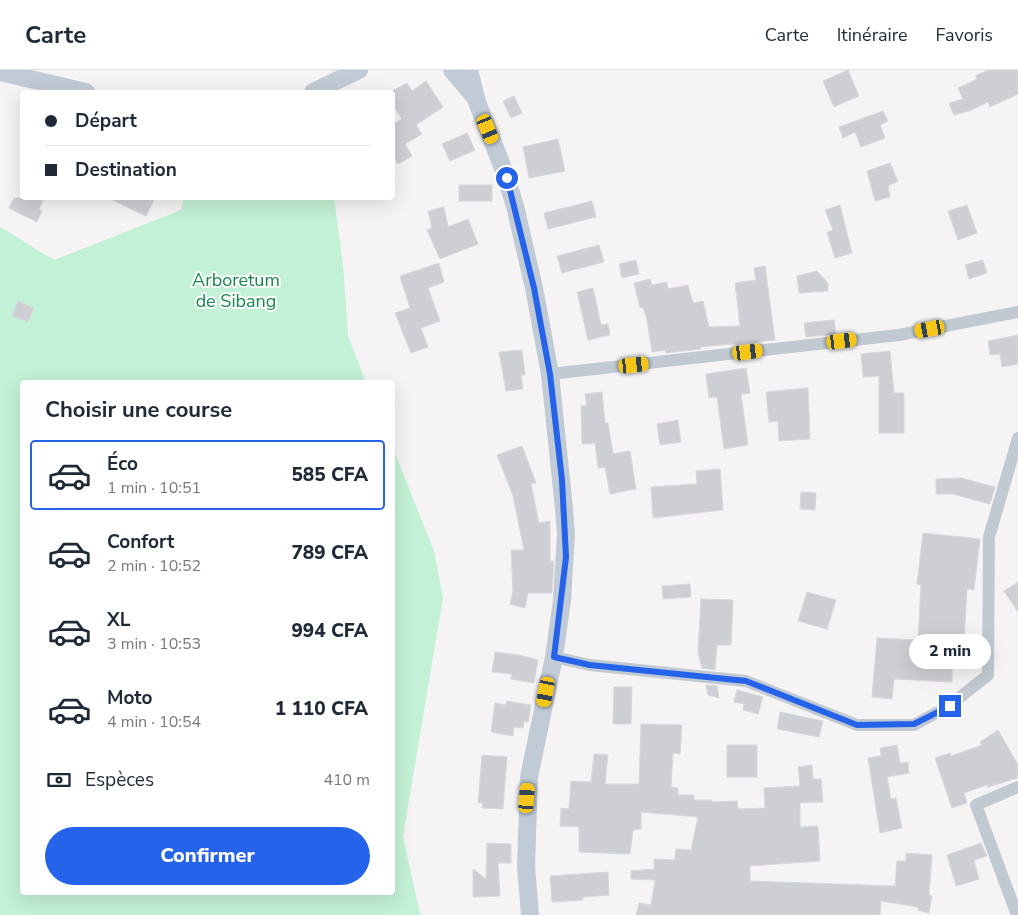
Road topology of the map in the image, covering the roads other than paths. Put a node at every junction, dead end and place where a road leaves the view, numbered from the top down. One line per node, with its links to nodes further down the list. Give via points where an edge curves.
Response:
1 (359, 70): 5 (street)
2 (456, 71): 7 (street, via 477,102 504,168 534,288)
3 (0, 72): 4 (street)
4 (77, 90)
5 (317, 90)
6 (1018, 312): 7 (street, via 899,335)
7 (550, 374): 9 (street, via 566,534)
8 (1018, 438): 9 (street, via 988,537 988,675 950,706 914,724 857,725 746,681 590,665)
9 (554, 657): 11 (street, via 528,777 526,866)
10 (1018, 787): 12 (street, via 976,805)
11 (530, 915)
12 (1017, 915)

